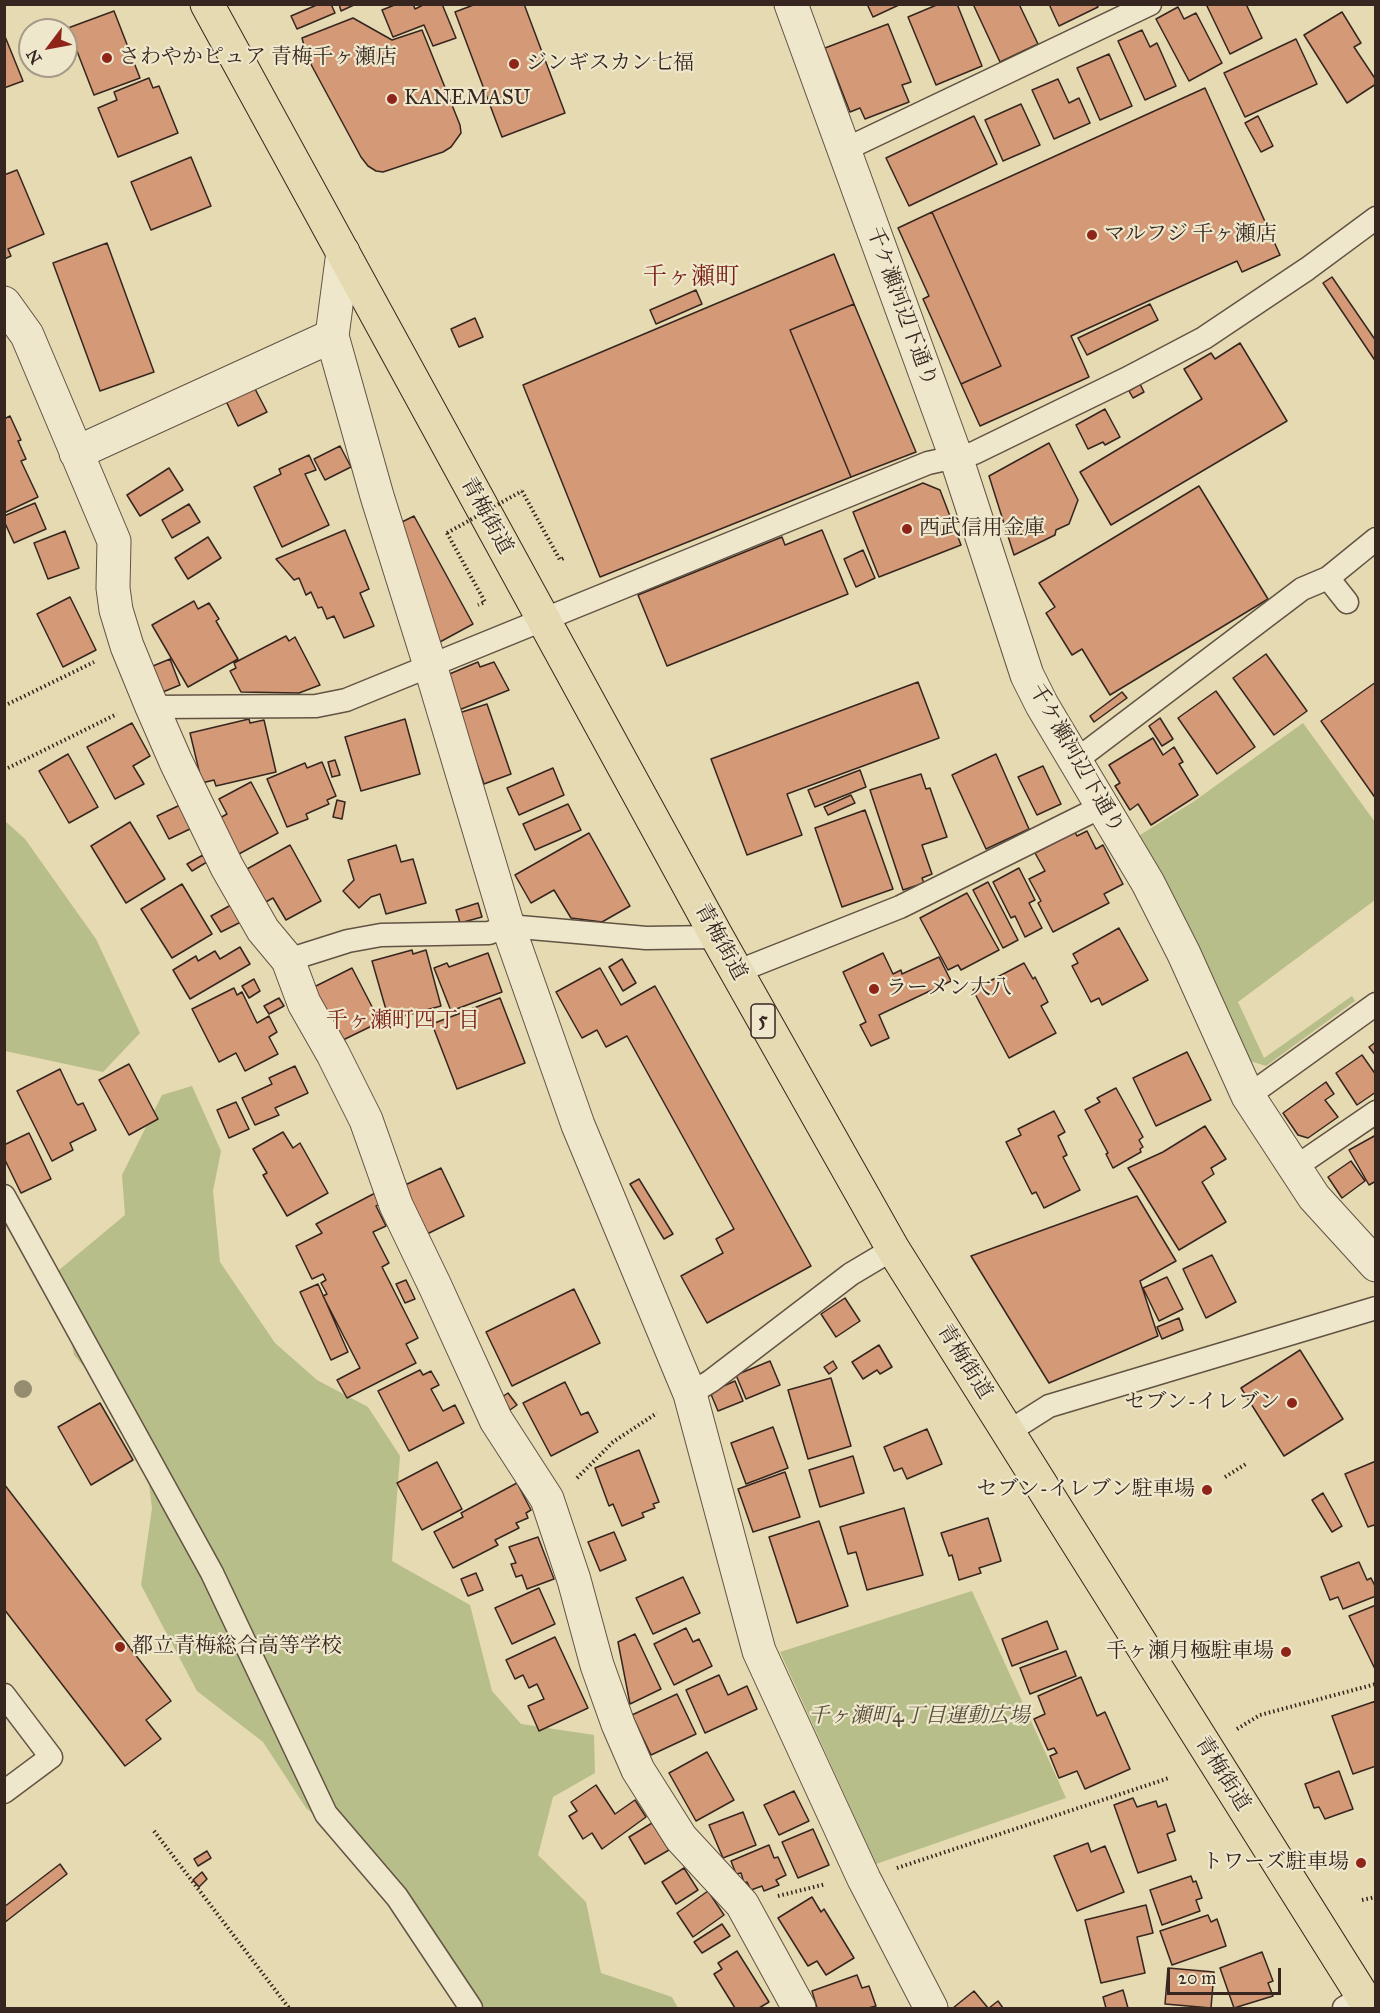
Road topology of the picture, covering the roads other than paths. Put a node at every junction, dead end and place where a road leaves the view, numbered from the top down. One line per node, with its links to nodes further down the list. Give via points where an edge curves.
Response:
1 (207, 4): 6 (main road, 青梅街道 / 5)
2 (791, 4): 4 (street, 千ケ瀬河辺下通り)
3 (1150, 4): 4 (lane)
4 (844, 150): 10 (street, 千ケ瀬河辺下通り)
5 (1376, 218): 10 (lane, via 1204,338 974,453)
6 (343, 252): 8 (street); 14 (main road, 青梅街道 / 5)
7 (4, 303): 9 (street, via 27,335)
8 (332, 336): 9 (street); 15 (street)
9 (76, 453): 16 (street, via 114,541 116,610)
10 (956, 457): 14 (lane, via 928,463); 17 (street, 千ケ瀬河辺下通り, via 1027,675)
11 (1376, 539): 12 (lane)
12 (1328, 578): 13 (lane); 17 (lane, via 1302,589)
13 (1347, 602)
14 (543, 620): 15 (lane); 20 (main road, 青梅街道 / 5)
15 (430, 665): 16 (lane, via 346,699 316,706); 19 (street)
16 (152, 707): 21 (street, via 227,867 263,930)
17 (1075, 761): 18 (street, 千ケ瀬河辺下通り)
18 (1103, 807): 22 (lane, via 900,907); 24 (street, 千ケ瀬河辺下通り, via 1148,883)
19 (508, 926): 20 (lane, via 646,938); 21 (lane, via 489,933 381,935); 31 (street, via 578,1125)
20 (717, 937): 22 (main road, 青梅街道 / 5)
21 (288, 960): 37 (street, via 304,1002 366,1120 396,1205 496,1420 547,1499 597,1665 638,1770 681,1838 742,1904)
22 (736, 972): 28 (main road, 青梅街道 / 5)
23 (1376, 1004): 24 (lane)
24 (1248, 1096): 26 (street, 千ケ瀬河辺下通り)
25 (1376, 1112): 26 (lane)
26 (1294, 1168): 29 (street, 千ケ瀬河辺下通り, via 1314,1197)
27 (4, 1196): 36 (lane, via 212,1573 326,1814 397,1896)
28 (893, 1249): 31 (lane, via 851,1274); 32 (main road, 青梅街道 / 5)
29 (1376, 1265)
30 (1376, 1308): 32 (lane, via 1050,1406)
31 (690, 1394): 38 (street, via 759,1651 864,1879)
32 (1008, 1432): 35 (main road, 青梅街道 / 5, via 1206,1749)
33 (4, 1695): 34 (lane, via 51,1757)
34 (4, 1792)
35 (1358, 2005)
36 (471, 2008)
37 (799, 2008)
38 (931, 2008)

